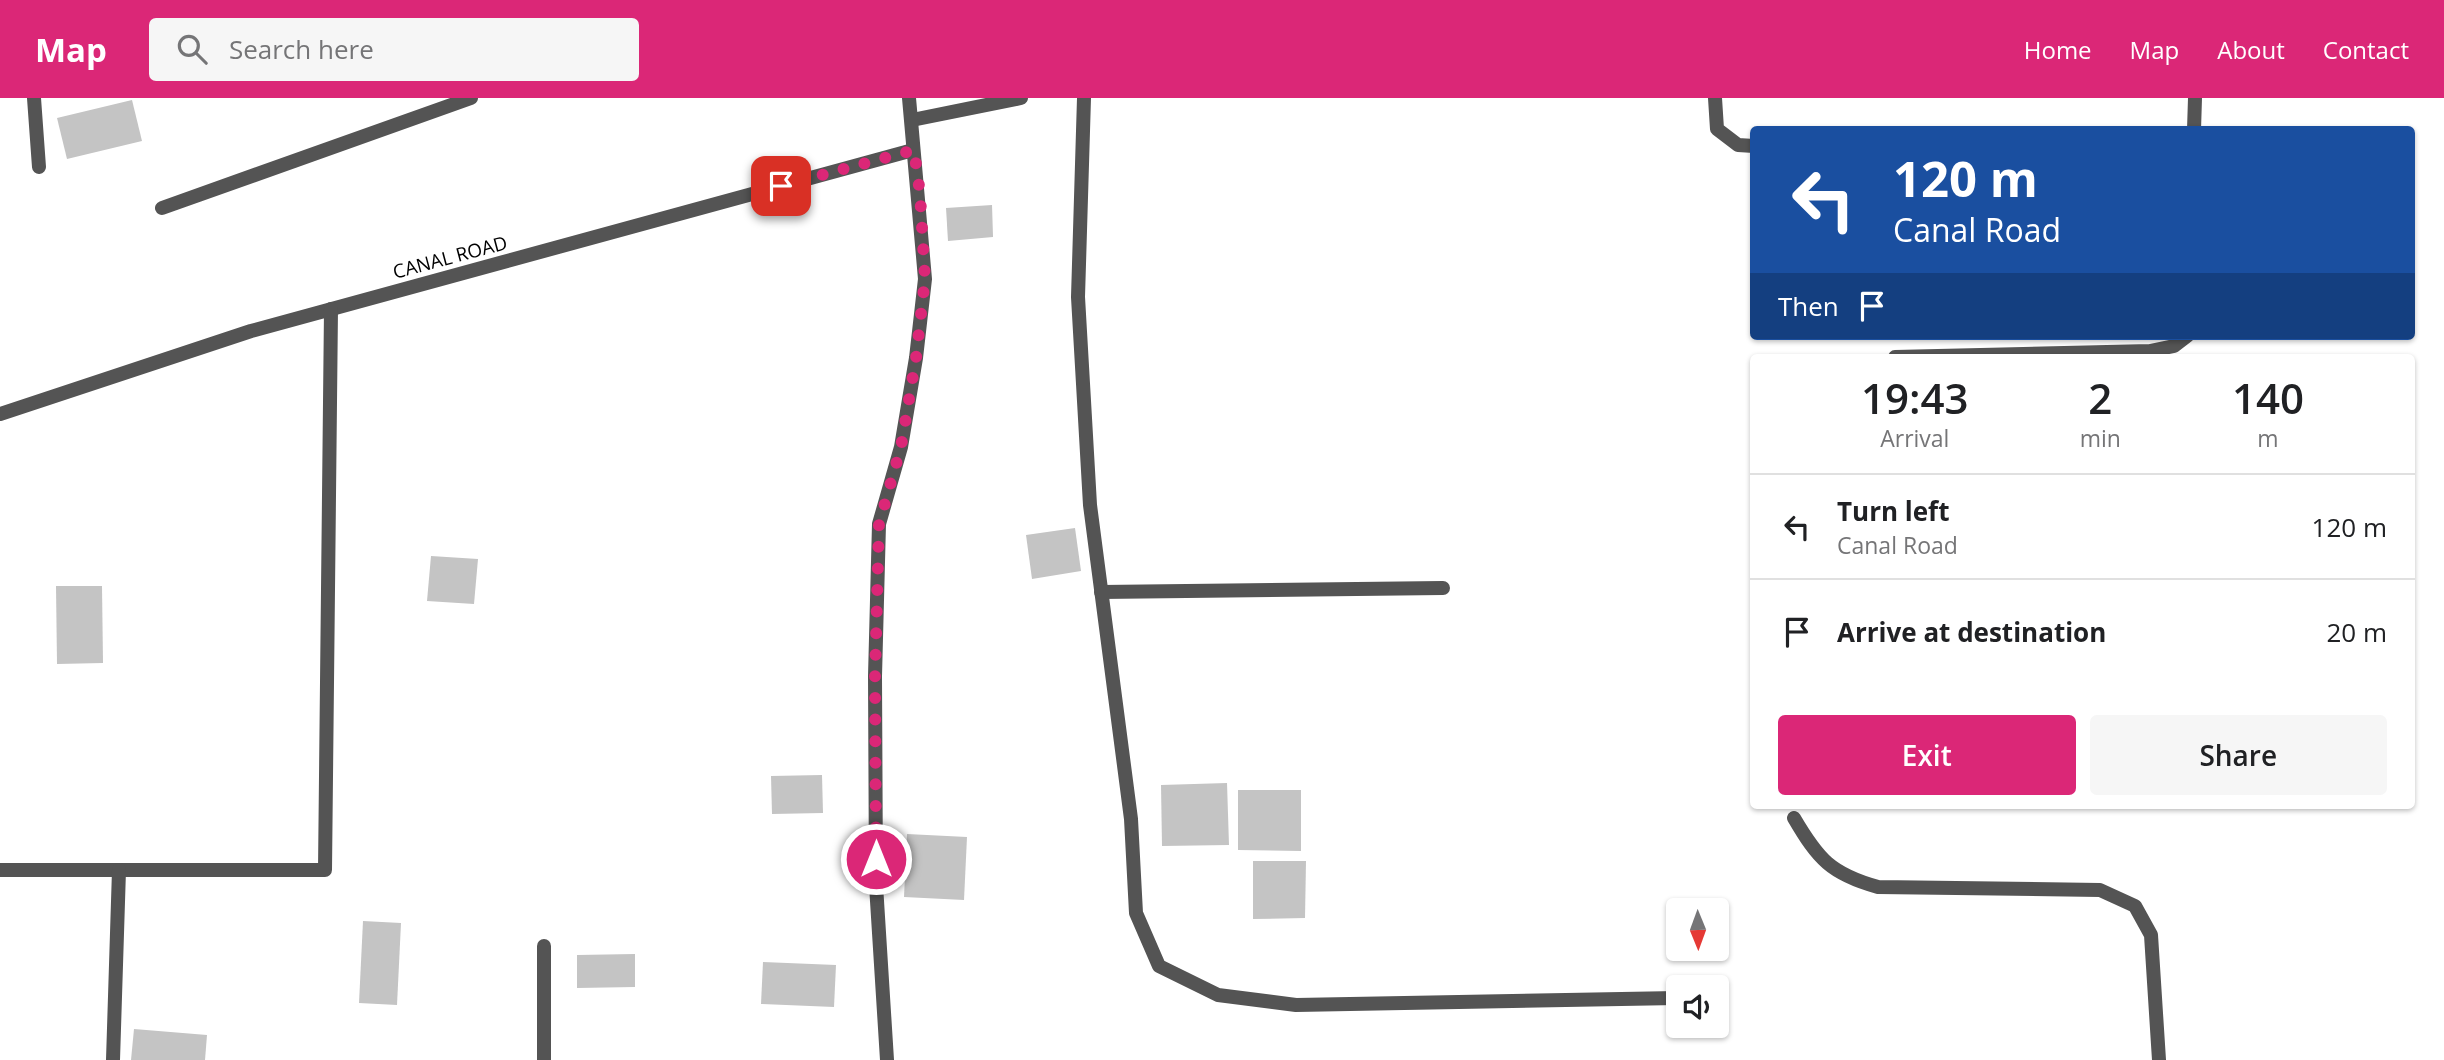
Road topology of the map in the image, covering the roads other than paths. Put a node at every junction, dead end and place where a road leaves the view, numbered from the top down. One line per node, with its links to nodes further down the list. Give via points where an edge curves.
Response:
1 (34, 98): 12 (street)
2 (471, 98): 13 (street)
3 (909, 98): 8 (street)
4 (1021, 98): 8 (street)
5 (1084, 98): 19 (street, via 1078,297 1090,505)
6 (1715, 98): 10 (street, via 1717,128 1738,145)
7 (2195, 98): 9 (street)
8 (912, 120): 11 (street)
9 (2194, 126)
10 (1750, 146)
11 (914, 150): 14 (street, CANAL ROAD); 27 (street, via 925,279 901,447 879,524 876,886)
12 (39, 167)
13 (162, 208)
14 (331, 309): 17 (street, CANAL ROAD); 22 (street, via 325,870)
15 (2182, 340): 16 (street, via 2150,351)
16 (2022, 354)
17 (0, 414)
18 (1443, 588): 19 (street)
19 (1101, 592): 24 (street, via 1131,819 1136,913 1159,966 1218,995 1296,1005)
20 (1794, 818): 28 (street, via 1814,853 1848,879 1878,887 2100,890 2135,906 2151,935)
21 (0, 870): 22 (street)
22 (119, 870): 25 (street)
23 (544, 946): 26 (street)
24 (1666, 998)
25 (113, 1060)
26 (544, 1060)
27 (887, 1060)
28 (2159, 1060)

